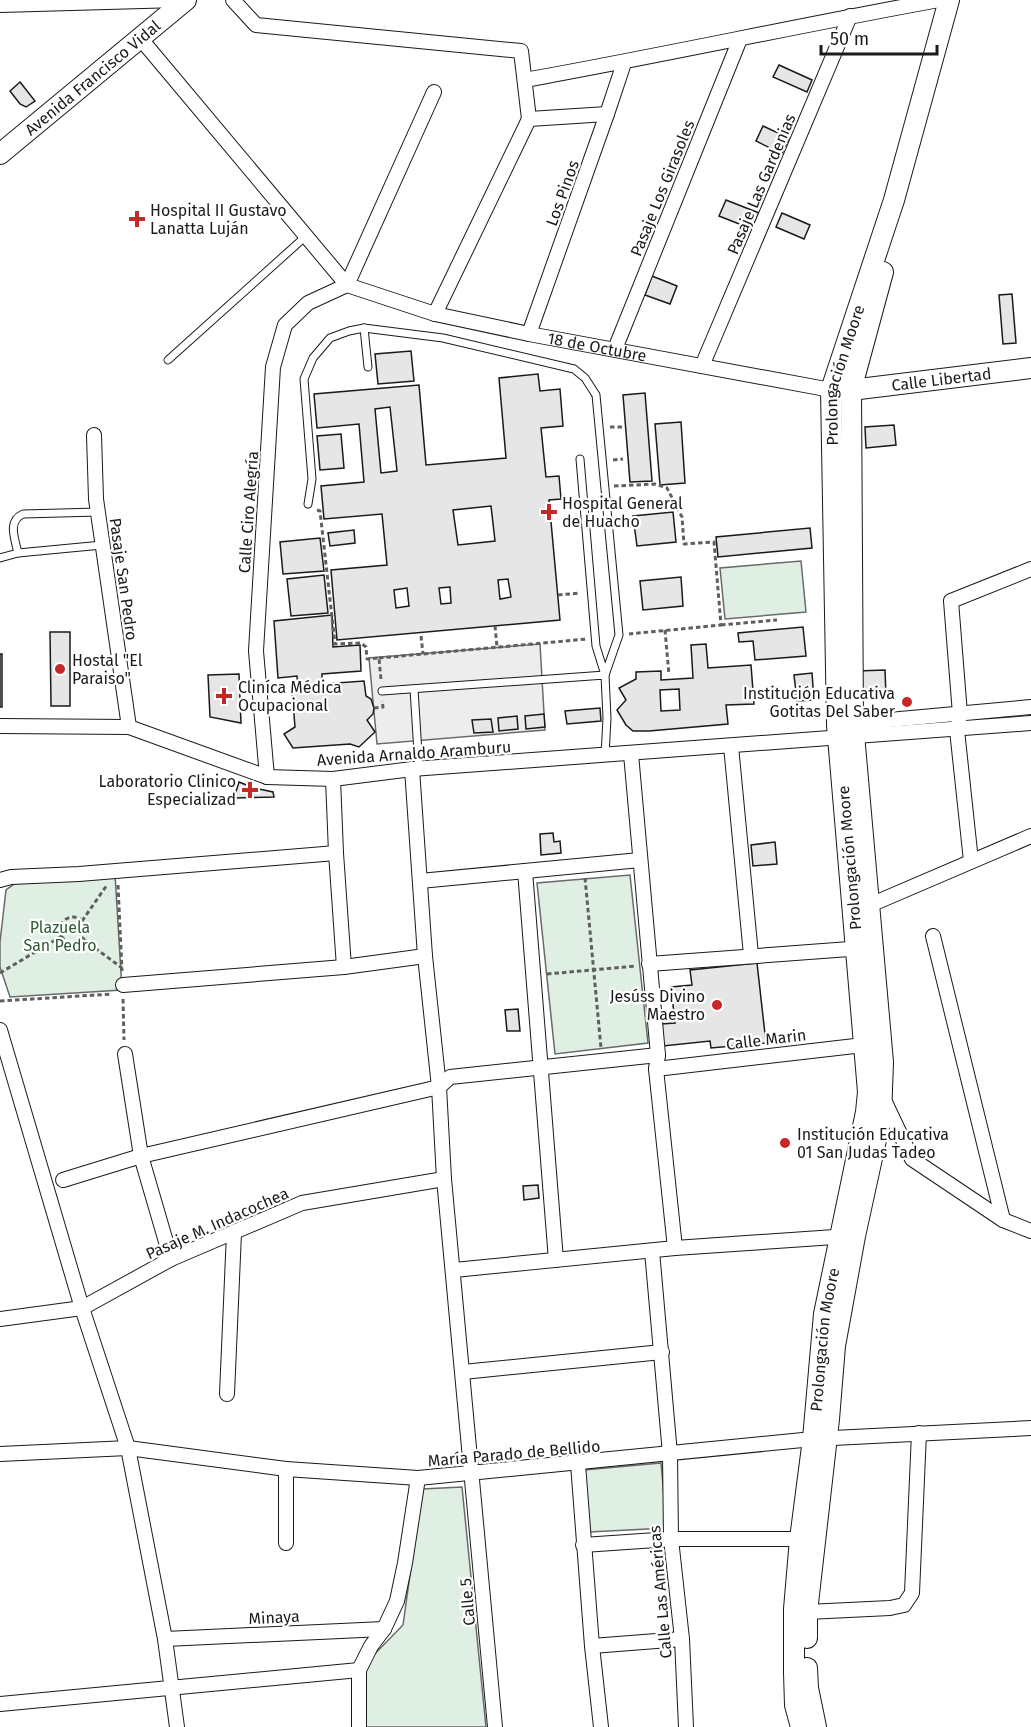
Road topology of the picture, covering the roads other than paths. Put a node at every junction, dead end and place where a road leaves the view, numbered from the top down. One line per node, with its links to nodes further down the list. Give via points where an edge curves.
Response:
1 (179, 0): 7 (street)
2 (186, 0): 9 (street, Avenida Francisco Vidal)
3 (233, 0): 12 (street, via 255,25 521,51)
4 (939, 0): 8 (street)
5 (949, 0): 27 (street, Prolongación Moore, via 894,200)
6 (960, 0): 28 (street, Prolongación Moore)
7 (0, 5)
8 (850, 16): 10 (street); 24 (street, Pasaje Las Gardenias)
9 (140, 38): 16 (street, Avenida Francisco Vidal); 17 (street)
10 (740, 39): 11 (street); 22 (street, Pasaje Los Girasoles)
11 (624, 63): 12 (street); 14 (street, Los Pinos)
12 (525, 80): 15 (street)
13 (434, 92): 18 (street)
14 (607, 114): 15 (street); 21 (street, Los Pinos)
15 (529, 119): 19 (street)
16 (0, 154)
17 (306, 236): 18 (street); 23 (lane)
18 (347, 285): 19 (street, 18 de Octubre); 51 (street, Calle Ciro Alegría, via 308,303 285,325 273,367 255,651)
19 (435, 314): 21 (street, 18 de Octubre)
20 (364, 328): 25 (lane); 31 (lane, via 330,339 313,358 304,379 312,479); 37 (lane, via 443,339 574,369 585,378 596,395 619,635)
21 (528, 334): 22 (street, 18 de Octubre)
22 (615, 349): 24 (street, 18 de Octubre)
23 (168, 360)
24 (702, 366): 27 (street, 18 de Octubre)
25 (368, 367)
26 (1031, 368): 28 (street, Calle Libertad)
27 (831, 390): 28 (street, 18 de Octubre); 46 (street, Prolongación Moore)
28 (851, 390): 46 (street, Prolongación Moore)
29 (94, 435): 32 (street, Pasaje San Pedro)
30 (580, 459): 37 (lane, via 595,638)
31 (308, 504)
32 (98, 512): 33 (street, Pasaje San Pedro); 34 (lane, via 16,517 12,525)
33 (102, 545): 34 (lane); 44 (street, Pasaje San Pedro)
34 (18, 553): 35 (lane)
35 (0, 558)
36 (1031, 568): 41 (street, via 951,601)
37 (605, 675): 38 (lane); 49 (lane)
38 (414, 689): 39 (lane); 50 (lane)
39 (382, 691)
40 (1031, 707): 41 (street)
41 (960, 714): 45 (street); 46 (street)
42 (1031, 723): 45 (street)
43 (0, 726): 44 (street, Avenida Arnaldo Aramburu)
44 (129, 727): 51 (street, Avenida Arnaldo Aramburu)
45 (957, 730): 46 (street); 56 (street)
46 (846, 731): 47 (street, Avenida Arnaldo Aramburu); 60 (street, Prolongación Moore); 62 (street, Prolongación Moore)
47 (732, 746): 48 (street, Avenida Arnaldo Aramburu); 63 (street)
48 (631, 754): 49 (street, Avenida Arnaldo Aramburu); 55 (street)
49 (605, 756): 50 (street, Avenida Arnaldo Aramburu)
50 (415, 769): 52 (street, Avenida Arnaldo Aramburu); 59 (street, Calle 5)
51 (267, 777): 52 (street, Avenida Arnaldo Aramburu)
52 (333, 778): 54 (street)
53 (1031, 836): 56 (street)
54 (336, 854): 58 (street); 66 (street)
55 (640, 860): 57 (street); 65 (street)
56 (971, 861): 60 (street)
57 (525, 871): 59 (street); 72 (street)
58 (0, 880)
59 (420, 881): 64 (street, Calle 5)
60 (870, 905): 62 (street, Prolongación Moore)
61 (933, 936): 78 (street)
62 (865, 947): 63 (street); 69 (street, Prolongación Moore)
63 (751, 955): 65 (street)
64 (425, 956): 66 (street); 73 (street, Calle 5)
65 (650, 964): 71 (street)
66 (344, 967): 67 (street)
67 (123, 989)
68 (0, 1030): 87 (street)
69 (872, 1044): 71 (street, Calle Marin); 74 (street, Prolongación Moore)
70 (125, 1054): 75 (street)
71 (657, 1062): 72 (street, Calle Marin, via 602,1061); 82 (street)
72 (542, 1068): 73 (street, Calle Marin, via 450,1077); 85 (street)
73 (439, 1087): 75 (street, Calle Marin); 76 (street, Calle 5)
74 (876, 1094): 78 (street, via 912,1159); 81 (street, Prolongación Moore, via 867,1112)
75 (141, 1156): 77 (street, Calle Marin); 84 (street)
76 (444, 1179): 80 (street, Pasaje M. Indacochea, via 302,1203); 86 (street, Calle 5)
77 (63, 1180)
78 (1003, 1220): 79 (street)
79 (1031, 1231)
80 (234, 1233): 84 (street, Pasaje M. Indacochea); 91 (street)
81 (848, 1236): 82 (street); 94 (street, Prolongación Moore, via 824,1314)
82 (675, 1248): 83 (street)
83 (652, 1251): 85 (street); 89 (street, Calle Las Américas)
84 (171, 1259): 87 (street, Pasaje M. Indacochea)
85 (556, 1260): 86 (street)
86 (454, 1270): 90 (street, Calle 5)
87 (82, 1308): 88 (street); 95 (street)
88 (0, 1319)
89 (662, 1352): 90 (street); 97 (street, Calle Las Américas)
90 (462, 1372): 100 (street, Calle 5)
91 (227, 1394)
92 (1031, 1428): 93 (street, María Parado de Bellido)
93 (919, 1433): 94 (street, María Parado de Bellido); 106 (street, via 912,1593 904,1605 890,1608)
94 (820, 1439): 97 (street, María Parado de Bellido); 103 (street, Prolongación Moore); 106 (street, Prolongación Moore)
95 (128, 1448): 96 (street, María Parado de Bellido); 99 (street, María Parado de Bellido); 108 (street)
96 (0, 1454)
97 (670, 1454): 98 (street, María Parado de Bellido); 102 (street, Calle Las Américas)
98 (578, 1464): 100 (street, María Parado de Bellido); 105 (street)
99 (286, 1469): 101 (street, María Parado de Bellido); 104 (street)
100 (472, 1474): 101 (street, María Parado de Bellido); 116 (street, Calle 5)
101 (418, 1478): 107 (street, via 397,1601)
102 (670, 1539): 103 (street); 105 (street); 109 (street, Calle Las Américas)
103 (800, 1539): 119 (street, Prolongación Moore, via 794,1673 795,1705)
104 (286, 1543)
105 (584, 1545): 110 (street)
106 (807, 1612): 120 (street, Prolongación Moore, via 808,1688)
107 (384, 1629): 108 (street, Minaya); 111 (street)
108 (165, 1639): 112 (street)
109 (682, 1639): 110 (street); 118 (street, Calle Las Américas)
110 (592, 1646): 117 (street)
111 (359, 1670): 112 (street); 115 (street)
112 (173, 1686): 113 (street); 114 (street)
113 (0, 1704)
114 (177, 1727)
115 (359, 1727)
116 (495, 1727)
117 (601, 1727)
118 (686, 1727)
119 (801, 1727)
120 (816, 1727)

